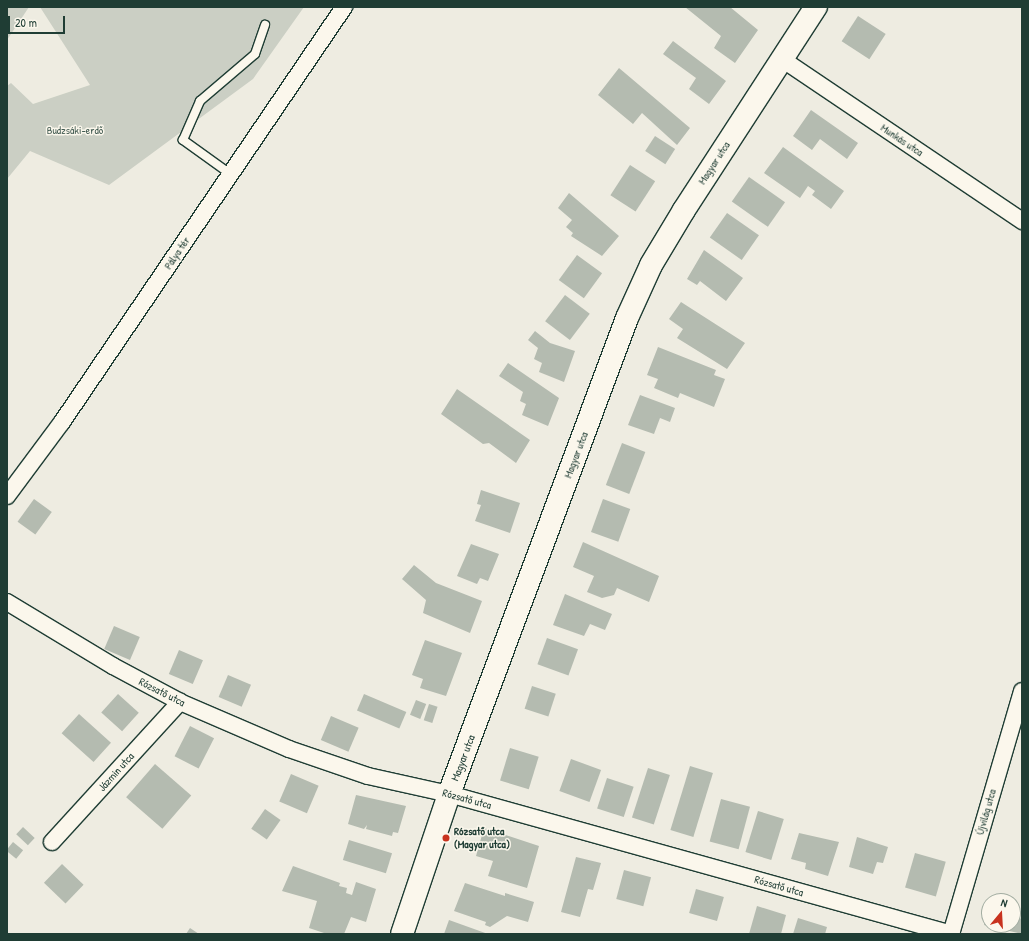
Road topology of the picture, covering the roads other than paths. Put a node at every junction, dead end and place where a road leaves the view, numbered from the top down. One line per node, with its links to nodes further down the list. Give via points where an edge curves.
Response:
1 (344, 7): 5 (street, Pálya tér)
2 (816, 7): 4 (street, Magyar utca)
3 (265, 25): 5 (lane, via 255,54 200,101 183,140)
4 (782, 59): 6 (street, Munkás utca); 11 (street, Magyar utca, via 684,210 648,272 627,318)
5 (229, 174): 7 (street, Pálya tér, via 62,422)
6 (1022, 221)
7 (7, 496)
8 (7, 602): 10 (street, Rózsatő utca, via 113,666)
9 (1022, 690): 14 (street, Újvilág utca)
10 (180, 702): 11 (street, Rózsatő utca, via 289,749 361,774); 12 (street, Jázmin utca)
11 (450, 794): 13 (street, Magyar utca); 14 (street, Rózsatő utca)
12 (52, 842)
13 (402, 934)
14 (951, 934)

